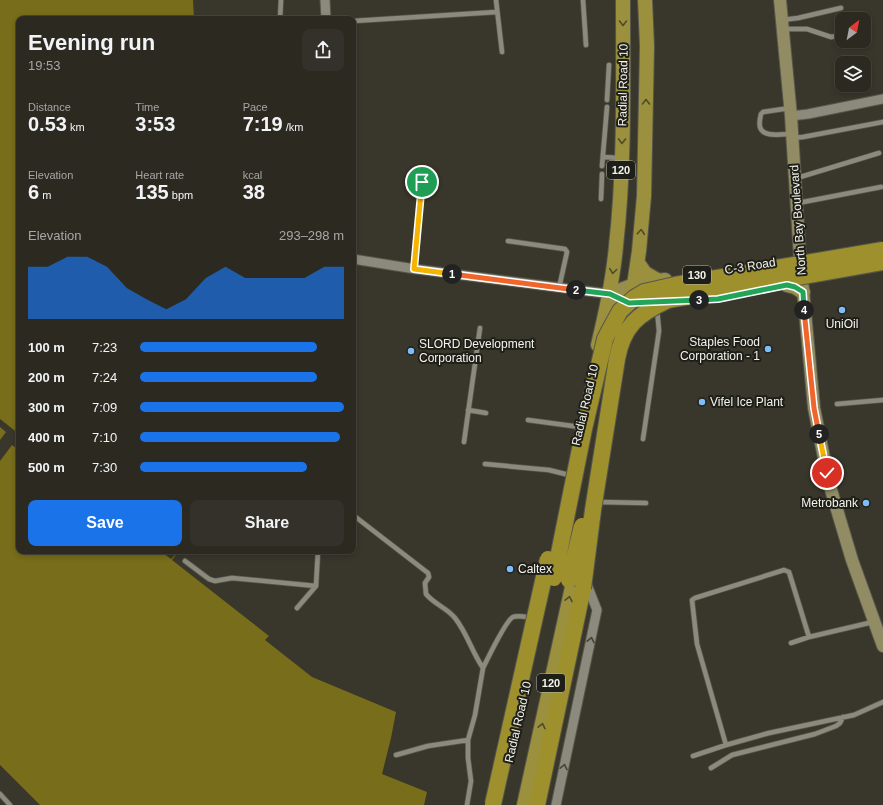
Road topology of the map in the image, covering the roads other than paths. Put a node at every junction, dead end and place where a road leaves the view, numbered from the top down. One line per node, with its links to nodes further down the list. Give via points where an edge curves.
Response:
1 (281, 0): 10 (lane)
2 (325, 0): 11 (street)
3 (496, 0): 9 (lane)
4 (583, 0): 15 (lane)
5 (623, 0): 26 (highway, Radial Road 10 / 120, one-way to 26)
6 (646, 0): 40 (highway, Radial Road 10 / 120, one-way to 6, via 644,196)
7 (780, 0): 13 (main road, North Bay Boulevard)
8 (841, 8): 13 (lane)
9 (497, 12): 12 (lane); 16 (lane)
10 (280, 16)
11 (326, 16)
12 (356, 21)
13 (782, 24): 14 (lane); 21 (main road, North Bay Boulevard)
14 (835, 36)
15 (586, 45)
16 (502, 52)
17 (609, 65): 19 (lane)
18 (883, 98): 21 (street, via 808,114)
19 (607, 100)
20 (607, 107): 25 (lane)
21 (791, 112): 23 (main road, North Bay Boulevard); 23 (lane, via 763,112 759,126 767,134)
22 (883, 122): 23 (lane, via 803,137)
23 (792, 136): 29 (main road, North Bay Boulevard)
24 (879, 153): 29 (lane)
25 (603, 157): 26 (lane); 27 (lane)
26 (622, 158): 47 (highway, Radial Road 10 / 120, one-way to 47)
27 (602, 166)
28 (602, 174): 32 (lane)
29 (795, 179): 33 (main road, North Bay Boulevard)
30 (422, 182): 42 (lane)
31 (881, 187): 33 (lane)
32 (601, 199)
33 (796, 203): 37 (main road, North Bay Boulevard)
34 (508, 241): 46 (lane, via 566,249 568,252)
35 (883, 244): 37 (main road, C-3 Road / 130)
36 (883, 250): 57 (highway, bridge, via 644,292 634,298 617,316 605,339)
37 (800, 258): 43 (main road, C-3 Road / 130); 45 (main road, North Bay Boulevard)
38 (356, 259): 42 (street)
39 (883, 262): 58 (highway, bridge, via 668,300 650,309 632,322 622,338)
40 (638, 263): 43 (highway, via 645,273); 44 (highway, Radial Road 10 / 120)
41 (883, 266): 45 (main road)
42 (414, 269): 46 (street)
43 (659, 281): 44 (main road, C-3 Road / 130)
44 (634, 285): 47 (main road, C-3 Road / 130); 49 (highway, Radial Road 10 / 120)
45 (803, 287): 48 (main road, C-3 Road / 130, via 787,285 718,299); 73 (main road, North Bay Boulevard, via 814,408 829,483 852,560)
46 (558, 288): 47 (street)
47 (610, 294): 49 (main road, C-3 Road / 130); 57 (highway, Radial Road 10 / 120)
48 (655, 301): 49 (main road, C-3 Road / 130); 51 (highway, via 640,310); 59 (lane, via 659,331)
49 (629, 303): 51 (highway, Radial Road 10 / 120)
50 (480, 328): 54 (lane)
51 (619, 335): 63 (highway, Radial Road 10 / 120)
52 (883, 400): 53 (lane)
53 (837, 404)
54 (468, 410): 55 (lane); 60 (lane)
55 (486, 413)
56 (528, 420): 57 (lane)
57 (582, 428): 58 (highway, bridge, via 562,579); 62 (highway, Radial Road 10 / 120); 88 (highway, bridge, via 560,505)
58 (604, 433): 90 (highway, bridge, via 583,588)
59 (643, 439)
60 (464, 442)
61 (485, 464): 62 (lane, via 548,470)
62 (568, 475): 67 (highway, Radial Road 10 / 120)
63 (588, 501): 64 (lane); 68 (highway, Radial Road 10 / 120)
64 (646, 503)
65 (356, 517): 77 (lane, via 428,573 429,577 425,583 426,594 454,617)
66 (318, 554): 70 (lane)
67 (554, 554): 68 (highway); 72 (highway, Radial Road 10 / 120)
68 (578, 560): 89 (highway, Radial Road 10 / 120, one-way to 68); 91 (street, one-way to 68, via 597,610)
69 (185, 561): 70 (lane, via 215,581 232,578)
70 (316, 586): 71 (lane)
71 (297, 608)
72 (541, 618): 77 (lane, via 510,618); 88 (highway, Radial Road 10 / 120)
73 (874, 621): 74 (lane); 76 (main road, North Bay Boulevard)
74 (809, 637): 75 (lane); 81 (lane, via 789,572 784,570 692,600 697,644)
75 (791, 643)
76 (883, 646)
77 (483, 668): 80 (lane)
78 (883, 702): 79 (lane)
79 (844, 717): 81 (lane); 84 (lane, via 836,726 732,756)
80 (468, 740): 82 (lane, via 428,746); 87 (lane, via 471,781)
81 (726, 745): 83 (lane)
82 (396, 755)
83 (693, 756)
84 (711, 768)
85 (0, 794): 86 (lane)
86 (10, 805)
87 (467, 805)
88 (495, 805)
89 (524, 805)
90 (537, 805)
91 (556, 805)

